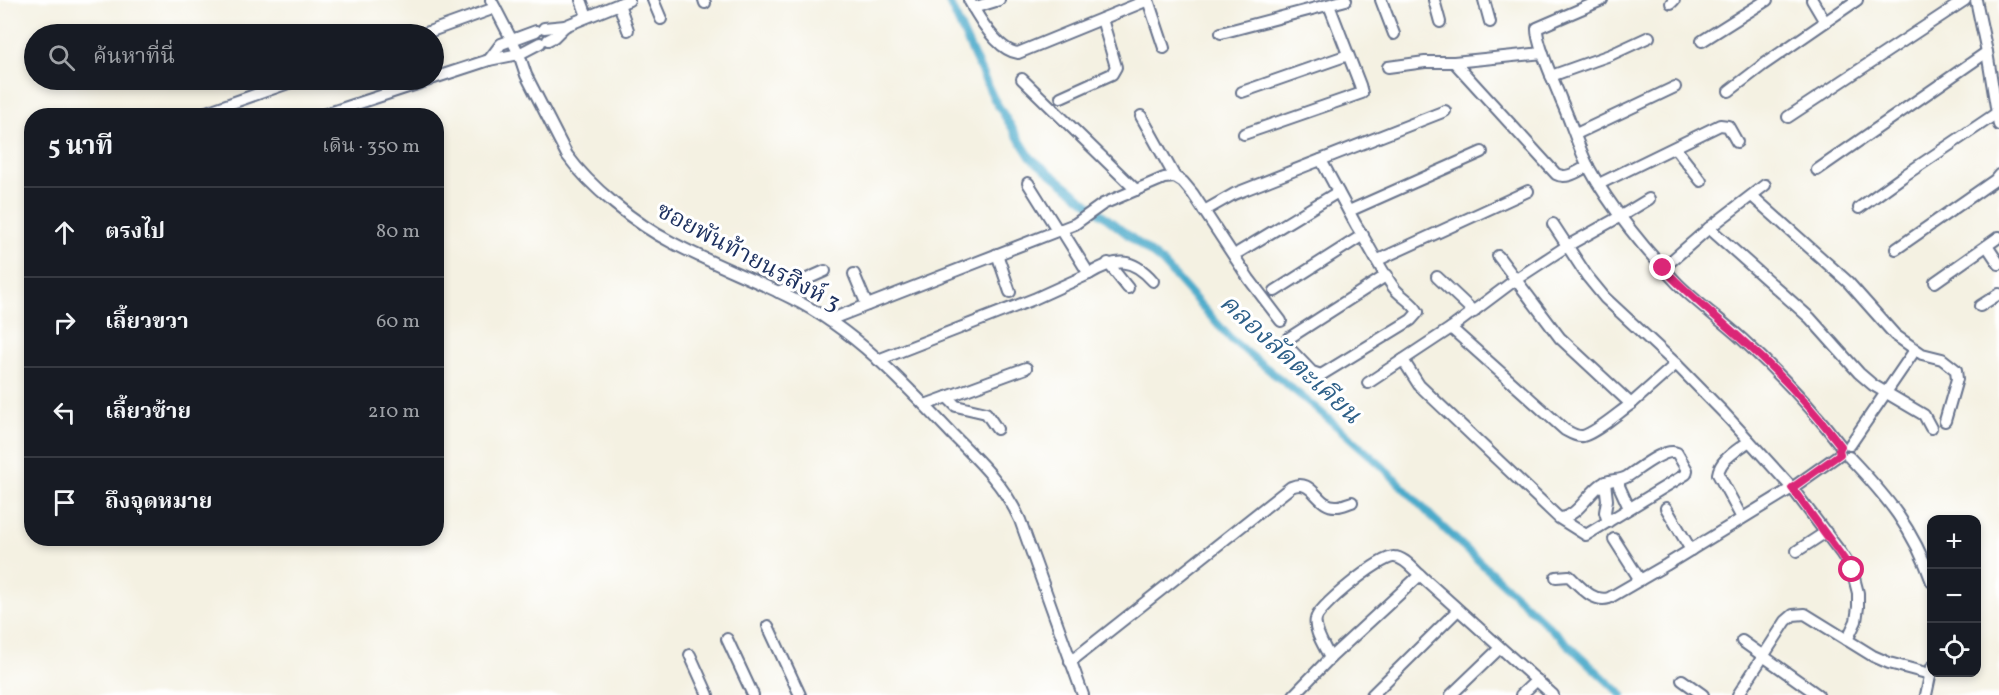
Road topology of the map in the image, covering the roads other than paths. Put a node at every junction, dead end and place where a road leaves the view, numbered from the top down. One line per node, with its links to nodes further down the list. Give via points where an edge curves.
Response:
1 (581, 0): 19 (street)
2 (653, 0): 20 (street)
3 (999, 0): 17 (street)
4 (1148, 0): 21 (street); 33 (street)
5 (1346, 0): 18 (street)
6 (1381, 0): 29 (street)
7 (1434, 0): 22 (street)
8 (1484, 0): 23 (street)
9 (1602, 0): 35 (street, via 1537,28)
10 (1767, 0): 32 (street)
11 (1812, 0): 24 (street)
12 (1857, 0): 24 (street)
13 (1965, 0): 54 (street)
14 (1976, 0): 34 (street)
15 (624, 2): 19 (street); 27 (street)
16 (493, 4): 25 (street); 31 (street, ซอยพันท้ายนรสิงห์ 3)
17 (971, 4): 21 (street, via 989,32 1011,52 1024,51)
18 (1329, 5): 28 (street); 37 (street)
19 (587, 16): 26 (street)
20 (661, 19)
21 (1102, 19): 49 (street, via 1116,67 1112,74)
22 (1440, 22)
23 (1490, 22)
24 (1825, 22): 47 (street)
25 (444, 25)
26 (565, 26): 31 (street); 36 (street, via 554,37)
27 (628, 30)
28 (1221, 33)
29 (1394, 34)
30 (1649, 36): 42 (street)
31 (512, 40): 36 (street, ซอยพันท้ายนรสิงห์ 3); 38 (street, via 501,44)
32 (1702, 41)
33 (1164, 48)
34 (1987, 52): 55 (street); 63 (street)
35 (1543, 53): 39 (street); 42 (street)
36 (519, 54): 38 (street); 104 (street, ซอยพันท้ายนรสิงห์ 3, via 567,155 600,189 669,241)
37 (1348, 55): 48 (street); 56 (street, via 1362,93)
38 (489, 60): 41 (street)
39 (1454, 62): 40 (street); 62 (street, via 1556,174 1566,176)
40 (1388, 67)
41 (444, 75)
42 (1551, 76): 57 (street)
43 (1022, 79): 70 (street)
44 (1675, 87): 57 (street)
45 (269, 90): 50 (street)
46 (398, 90): 51 (street)
47 (1729, 91)
48 (1242, 92)
49 (1061, 97)
50 (218, 108)
51 (345, 108)
52 (1445, 111): 61 (street)
53 (1141, 116): 65 (street)
54 (1788, 117)
55 (1998, 119): 75 (street)
56 (1244, 134)
57 (1575, 134): 62 (street)
58 (1737, 142): 59 (street, via 1725,124)
59 (1675, 148): 66 (street); 68 (street)
60 (1482, 152): 77 (street)
61 (1321, 160): 72 (street); 76 (street, via 1234,194)
62 (1588, 166): 68 (street)
63 (1817, 170)
64 (1999, 175): 86 (street)
65 (1175, 177): 70 (street); 76 (street)
66 (1701, 181)
67 (1028, 183): 81 (street)
68 (1599, 184): 78 (street)
69 (1765, 185): 73 (street)
70 (1136, 190): 81 (street)
71 (1528, 191): 90 (street)
72 (1338, 192): 77 (street); 87 (street)
73 (1752, 196): 80 (street); 113 (street, via 1848,282 1888,329)
74 (1649, 199): 78 (street)
75 (1859, 208)
76 (1204, 211): 111 (street)
77 (1349, 211): 82 (street)
78 (1621, 216): 84 (street); 93 (street)
79 (1553, 224): 84 (street)
80 (1709, 228): 93 (street); 119 (street, via 1810,318 1859,373)
81 (1059, 230): 88 (street); 96 (street)
82 (1363, 235): 90 (street); 103 (street)
83 (1999, 237): 85 (street)
84 (1567, 246): 99 (street); 116 (street, via 1605,298)
85 (1987, 246): 92 (street); 101 (street)
86 (1896, 249)
87 (1239, 252)
88 (997, 254): 105 (street); 107 (street)
89 (1498, 256): 99 (street)
90 (1378, 260): 97 (street)
91 (1108, 263): 96 (street); 100 (street, via 1136,265); 102 (street)
92 (1999, 264)
93 (1663, 268): 127 (street, via 1782,377)
94 (825, 271): 104 (street)
95 (854, 274): 107 (street)
96 (1089, 274): 114 (street)
97 (1387, 275): 97 (street, via 1289,338 1288,347 1312,372 1321,375 1417,315 1416,308)
98 (1437, 277): 109 (street)
99 (1515, 280): 109 (street); 121 (street, via 1560,338)
100 (1153, 281)
101 (1935, 282)
102 (1128, 288)
103 (1275, 291)
104 (778, 292): 110 (street, ซอยพันท้ายนรสิงห์ 3)
105 (1010, 292)
106 (1999, 294): 108 (street)
107 (867, 305): 110 (street)
108 (1980, 306)
109 (1474, 312): 112 (street)
110 (829, 320): 114 (street, ซอยพันท้ายนรสิงห์ 3)
111 (1281, 321)
112 (1451, 328): 115 (street); 121 (street, via 1575,436 1591,432)
113 (1915, 350): 119 (street); 123 (street, via 1942,358 1956,370)
114 (878, 360): 122 (street, ซอยพันท้ายนรสิงห์ 3)
115 (1403, 360): 118 (street); 134 (street, via 1419,385)
116 (1676, 364): 121 (street); 126 (street)
117 (1026, 368): 120 (street)
118 (1368, 383)
119 (1886, 393): 124 (street, via 1924,415); 127 (street)
120 (947, 397): 122 (street); 125 (street, via 956,406 986,413)
121 (1631, 404)
122 (925, 405): 154 (street, ซอยพันท้ายนรสิงห์ 3, via 1012,502)
123 (1945, 421)
124 (1931, 428)
125 (997, 429)
126 (1749, 441): 130 (street); 135 (street, via 1724,461 1718,474)
127 (1845, 451): 130 (street); 141 (street, via 1907,527)
128 (1619, 480): 129 (street); 132 (street); 132 (street, via 1672,451 1687,470)
129 (1605, 482): 134 (street, via 1569,516); 136 (street)
130 (1792, 488): 135 (street); 137 (street)
131 (1352, 502): 154 (street, via 1331,505 1308,486 1291,487)
132 (1629, 508): 136 (street)
133 (1666, 508): 139 (street)
134 (1559, 518): 136 (street, via 1586,535)
135 (1742, 518): 139 (street)
136 (1608, 522)
137 (1826, 532): 140 (street); 148 (street, via 1856,582 1856,621)
138 (1614, 539): 144 (street)
139 (1691, 550): 144 (street)
140 (1797, 551)
141 (1927, 569)
142 (1420, 575): 145 (street); 153 (street); 153 (street, via 1401,559 1385,558 1322,607 1315,621)
143 (1556, 577): 144 (street, via 1569,576 1602,600)
144 (1640, 580)
145 (1458, 610): 150 (street); 164 (street)
146 (768, 626): 161 (street)
147 (727, 639): 160 (street)
148 (1847, 640): 152 (street, via 1800,613 1786,621); 155 (street, via 1888,663)
149 (1742, 641): 152 (street)
150 (1500, 648): 157 (street); 165 (street)
151 (690, 655): 159 (street)
152 (1764, 657): 169 (street); 170 (street)
153 (1330, 658): 163 (street)
154 (1070, 662): 162 (street, ซอยพันท้ายนรสิงห์ 3)
155 (1927, 669)
156 (1930, 677): 171 (street)
157 (1537, 680): 166 (street); 167 (street)
158 (1682, 680): 168 (street)
159 (708, 695)
160 (753, 695)
161 (800, 695)
162 (1083, 695)
163 (1294, 695)
164 (1372, 695)
165 (1450, 695)
166 (1521, 695)
167 (1553, 695)
168 (1702, 695)
169 (1738, 695)
170 (1818, 695)
171 (1926, 695)

